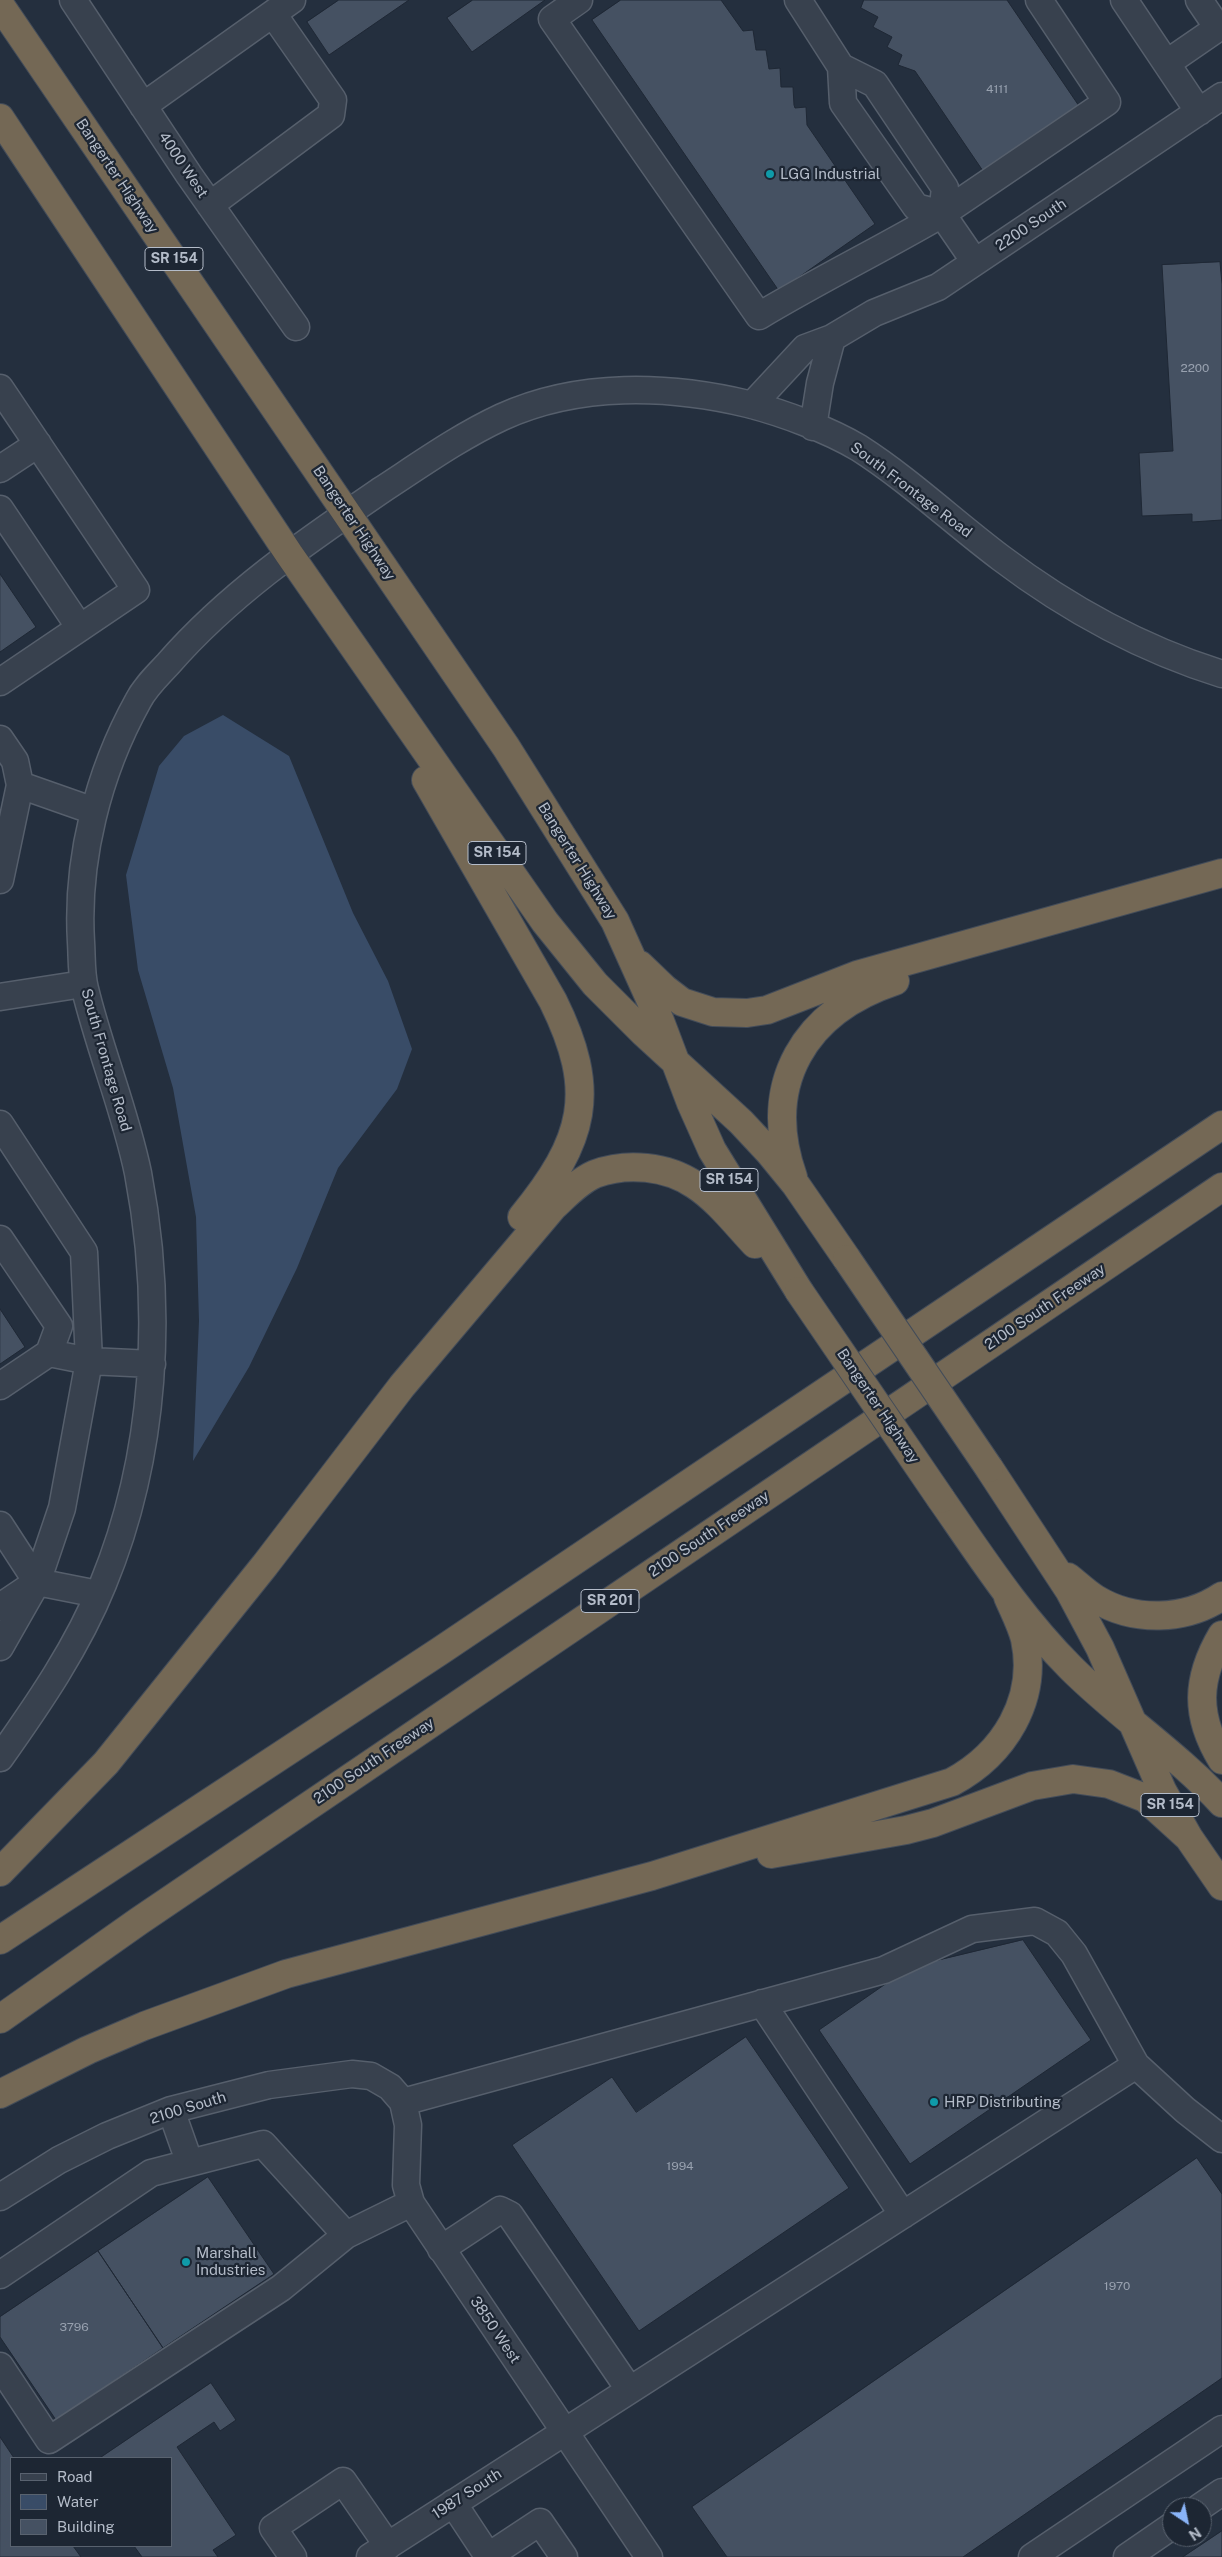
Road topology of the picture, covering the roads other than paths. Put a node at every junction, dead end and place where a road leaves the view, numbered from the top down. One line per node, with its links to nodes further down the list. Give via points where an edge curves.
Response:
1 (73, 0): 13 (street, 4000 West)
2 (578, 0): 17 (street, via 552,19 759,316)
3 (798, 0): 11 (street)
4 (1039, 0): 17 (street, via 1107,102)
5 (1124, 0): 10 (street)
6 (1199, 0): 9 (street)
7 (0, 5): 27 (highway, Bangerter Highway / SR 154)
8 (282, 7): 13 (street); 16 (street, via 333,100 331,116)
9 (1220, 27): 10 (street)
10 (1167, 63): 14 (street)
11 (841, 67): 17 (street, via 875,84 945,188); 17 (street, via 843,103 916,207)
12 (1222, 96): 14 (street, 2200 South)
13 (143, 106): 16 (street, 4000 West)
14 (1199, 112): 18 (street, 2200 South)
15 (0, 118): 28 (highway, Bangerter Highway / SR 154)
16 (210, 205): 19 (street, 4000 West)
17 (942, 214): 18 (street)
18 (975, 262): 20 (street, 2200 South, via 928,293 862,319)
19 (296, 327)
20 (832, 338): 22 (street, 2200 South, via 805,348); 23 (street)
21 (0, 388): 24 (street)
22 (752, 405): 23 (street, South Frontage Road); 27 (street, South Frontage Road, via 677,391 615,390 562,397 507,415 451,443)
23 (813, 427): 31 (street, South Frontage Road, via 857,447 1003,560 1062,599 1114,630)
24 (38, 444): 25 (street); 29 (street, via 136,590)
25 (0, 469)
26 (0, 509): 29 (street)
27 (348, 513): 28 (street, South Frontage Road); 38 (highway, Bangerter Highway / SR 154, via 536,793 614,920)
28 (289, 554): 30 (highway, Bangerter Highway / SR 154); 35 (street, South Frontage Road, via 248,585 190,638 140,696)
29 (80, 628): 32 (street)
30 (340, 629): 41 (highway, Bangerter Highway / SR 154, via 563,945 607,996); 52 (highway, via 553,1001 568,1031 579,1067 578,1117 558,1170 424,1338)
31 (1222, 674)
32 (0, 682)
33 (0, 739): 34 (street, via 15,762)
34 (20, 785): 35 (street); 37 (street)
35 (94, 811): 39 (street, South Frontage Road, via 79,901)
36 (1222, 873): 38 (highway, via 857,975 767,1010 747,1013 713,1012 682,1002); 44 (highway, via 881,986 839,1008 808,1038 786,1082 783,1132)
37 (0, 880)
38 (631, 956): 41 (highway, Bangerter Highway / SR 154)
39 (83, 984): 40 (street); 50 (street, South Frontage Road, via 137,1171 150,1267)
40 (0, 997)
41 (674, 1060): 44 (highway, Bangerter Highway / SR 154, via 741,1122); 47 (highway, Bangerter Highway / SR 154, via 712,1150)
42 (0, 1124): 49 (street, via 84,1252)
43 (1222, 1126): 70 (highway, via 440,1651)
44 (796, 1185): 54 (highway, Bangerter Highway / SR 154, bridge)
45 (1222, 1186): 72 (highway, 2100 South Freeway / SR 201, via 139,1921)
46 (0, 1239): 48 (street, via 59,1326)
47 (799, 1291): 52 (highway, via 696,1185 680,1176 655,1169 614,1169 595,1174 553,1207); 58 (highway, Bangerter Highway / SR 154, bridge)
48 (49, 1353): 49 (street); 51 (street)
49 (89, 1361): 50 (street); 55 (street, via 62,1508)
50 (152, 1364): 56 (street, South Frontage Road, via 137,1482)
51 (0, 1386)
52 (402, 1386): 67 (highway, via 106,1764)
53 (0, 1525): 55 (street)
54 (1055, 1566): 57 (highway, via 1093,1597 1133,1613 1181,1613 1207,1605); 62 (highway, Bangerter Highway / SR 154, via 1091,1630)
55 (37, 1582): 56 (street); 59 (street); 61 (street)
56 (98, 1594): 63 (street, South Frontage Road, via 59,1671)
57 (1222, 1596)
58 (1008, 1597): 62 (highway, Bangerter Highway / SR 154, via 1070,1667); 68 (highway, via 1024,1638 1027,1677 1014,1722 1003,1742 985,1760 963,1776 939,1787)
59 (0, 1607)
60 (1222, 1635): 64 (highway, via 1205,1672 1201,1700 1206,1729)
61 (0, 1647)
62 (1129, 1718): 65 (highway, Bangerter Highway / SR 154); 66 (highway, Bangerter Highway / SR 154, via 1153,1772)
63 (0, 1758)
64 (1222, 1760)
65 (1222, 1802)
66 (1189, 1838): 68 (highway, via 1152,1802 1138,1794 1109,1784 1073,1779 1027,1788 906,1830); 69 (highway, Bangerter Highway / SR 154)
67 (0, 1872)
68 (652, 1876): 74 (highway, via 286,1974 144,2026)
69 (1222, 1886)
70 (0, 1940)
71 (762, 2003): 73 (street, via 884,1970 972,1929 1035,1921 1057,1932 1074,1954); 75 (street); 81 (street)
72 (0, 2019)
73 (1136, 2065): 77 (street); 81 (street, 1987 South)
74 (0, 2094)
75 (396, 2094): 76 (street, 2100 South, via 371,2076 352,2074 269,2085); 80 (street, 3850 West, via 408,2125 406,2185)
76 (171, 2110): 78 (street); 79 (street, 2100 South, via 106,2136 59,2160)
77 (1222, 2139)
78 (190, 2162): 82 (street, via 263,2144); 84 (street, via 151,2174)
79 (0, 2197)
80 (411, 2203): 82 (street); 83 (street, 3850 West)
81 (902, 2215): 86 (street, 1987 South)
82 (346, 2235): 85 (street, via 281,2288 48,2440)
83 (441, 2249): 86 (street, via 500,2210 510,2215); 88 (street, 3850 West)
84 (0, 2275)
85 (0, 2366)
86 (629, 2389): 88 (street, 1987 South)
87 (1222, 2429): 96 (street)
88 (564, 2431): 89 (street, 1987 South); 95 (street, 3850 West)
89 (453, 2503): 91 (street, 1987 South); 93 (street)
90 (1162, 2533): 97 (street)
91 (379, 2551): 92 (street, via 343,2481 273,2528)
92 (293, 2557)
93 (487, 2557): 94 (street, via 540,2522)
94 (564, 2557)
95 (649, 2557)
96 (1032, 2557)
97 (1127, 2557)

